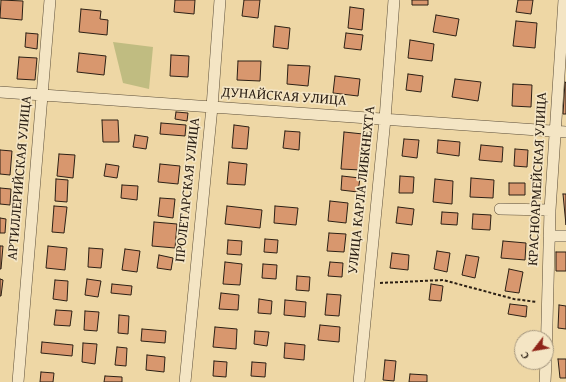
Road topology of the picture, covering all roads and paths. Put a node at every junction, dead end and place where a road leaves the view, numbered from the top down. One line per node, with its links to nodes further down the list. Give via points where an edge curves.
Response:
1 (50, 0): 6 (street, АРТИЛЛЕРИЙСКАЯ УЛИЦА)
2 (220, 0): 7 (street, ПРОЛЕТАРСКАЯ УЛИЦА)
3 (394, 0): 8 (street, УЛИЦА КАРЛА ЛИБКНЕХТА)
4 (564, 0): 9 (street, КРАСНОАРМЕЙСКАЯ УЛИЦА)
5 (0, 92): 6 (street, ДУНАЙСКАЯ УЛИЦА)
6 (42, 94): 7 (street, ДУНАЙСКАЯ УЛИЦА); 18 (street, АРТИЛЛЕРИЙСКАЯ УЛИЦА)
7 (212, 107): 8 (street, ДУНАЙСКАЯ УЛИЦА); 19 (street, ПРОЛЕТАРСКАЯ УЛИЦА)
8 (385, 119): 9 (street, ДУНАЙСКАЯ УЛИЦА); 14 (street, УЛИЦА КАРЛА ЛИБКНЕХТА)
9 (561, 132): 11 (street, КРАСНОАРМЕЙСКАЯ УЛИЦА)
10 (500, 209): 11 (street)
11 (550, 210): 12 (street, КРАСНОАРМЕЙСКАЯ УЛИЦА)
12 (550, 236): 13 (street); 15 (street, КРАСНОАРМЕЙСКАЯ УЛИЦА)
13 (566, 236)
14 (368, 283): 15 (path, via 443,280 514,300); 20 (street, УЛИЦА КАРЛА ЛИБКНЕХТА)
15 (548, 304): 16 (street, КРАСНОАРМЕЙСКАЯ УЛИЦА)
16 (547, 330)
17 (545, 370): 21 (street, КРАСНОАРМЕЙСКАЯ УЛИЦА)
18 (18, 382)
19 (185, 382)
20 (360, 382)
21 (544, 382)

